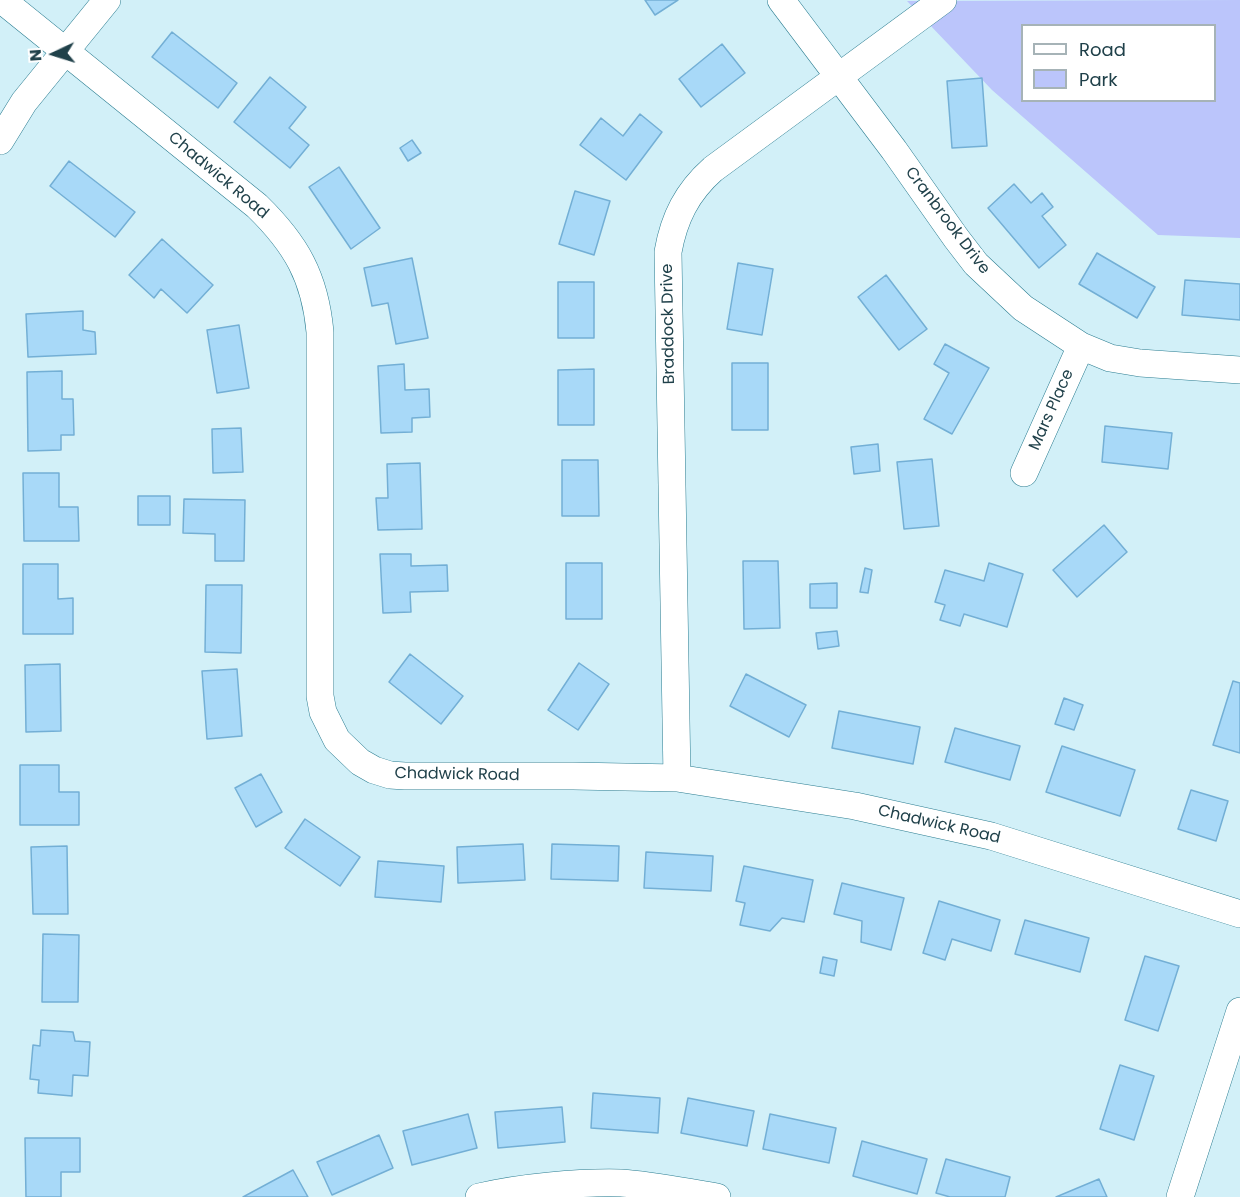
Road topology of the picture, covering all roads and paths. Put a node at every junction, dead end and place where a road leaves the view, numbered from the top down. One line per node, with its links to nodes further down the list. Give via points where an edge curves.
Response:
1 (2, 0): 5 (street, Chadwick Road)
2 (107, 0): 5 (street)
3 (782, 0): 6 (street, Cranbrook Drive)
4 (943, 0): 6 (street, Braddock Drive)
5 (66, 51): 7 (street, via 24,102); 11 (street, Chadwick Road, via 258,206 298,255 311,284 320,332 320,696 337,740 367,766 405,777)
6 (839, 76): 8 (street, Cranbrook Drive, via 976,264 1023,308); 11 (street, Braddock Drive, via 712,169 682,206 671,236 668,252)
7 (0, 141)
8 (1081, 346): 9 (street, Cranbrook Drive, via 1110,358 1140,363); 10 (street, Mars Place)
9 (1240, 370)
10 (1024, 473)
11 (677, 778): 12 (street, Chadwick Road, via 855,806 991,836)
12 (1240, 914)
13 (1240, 1011): 16 (street)
14 (479, 1197): 15 (street, via 620,1183)
15 (717, 1197)
16 (1180, 1197)

